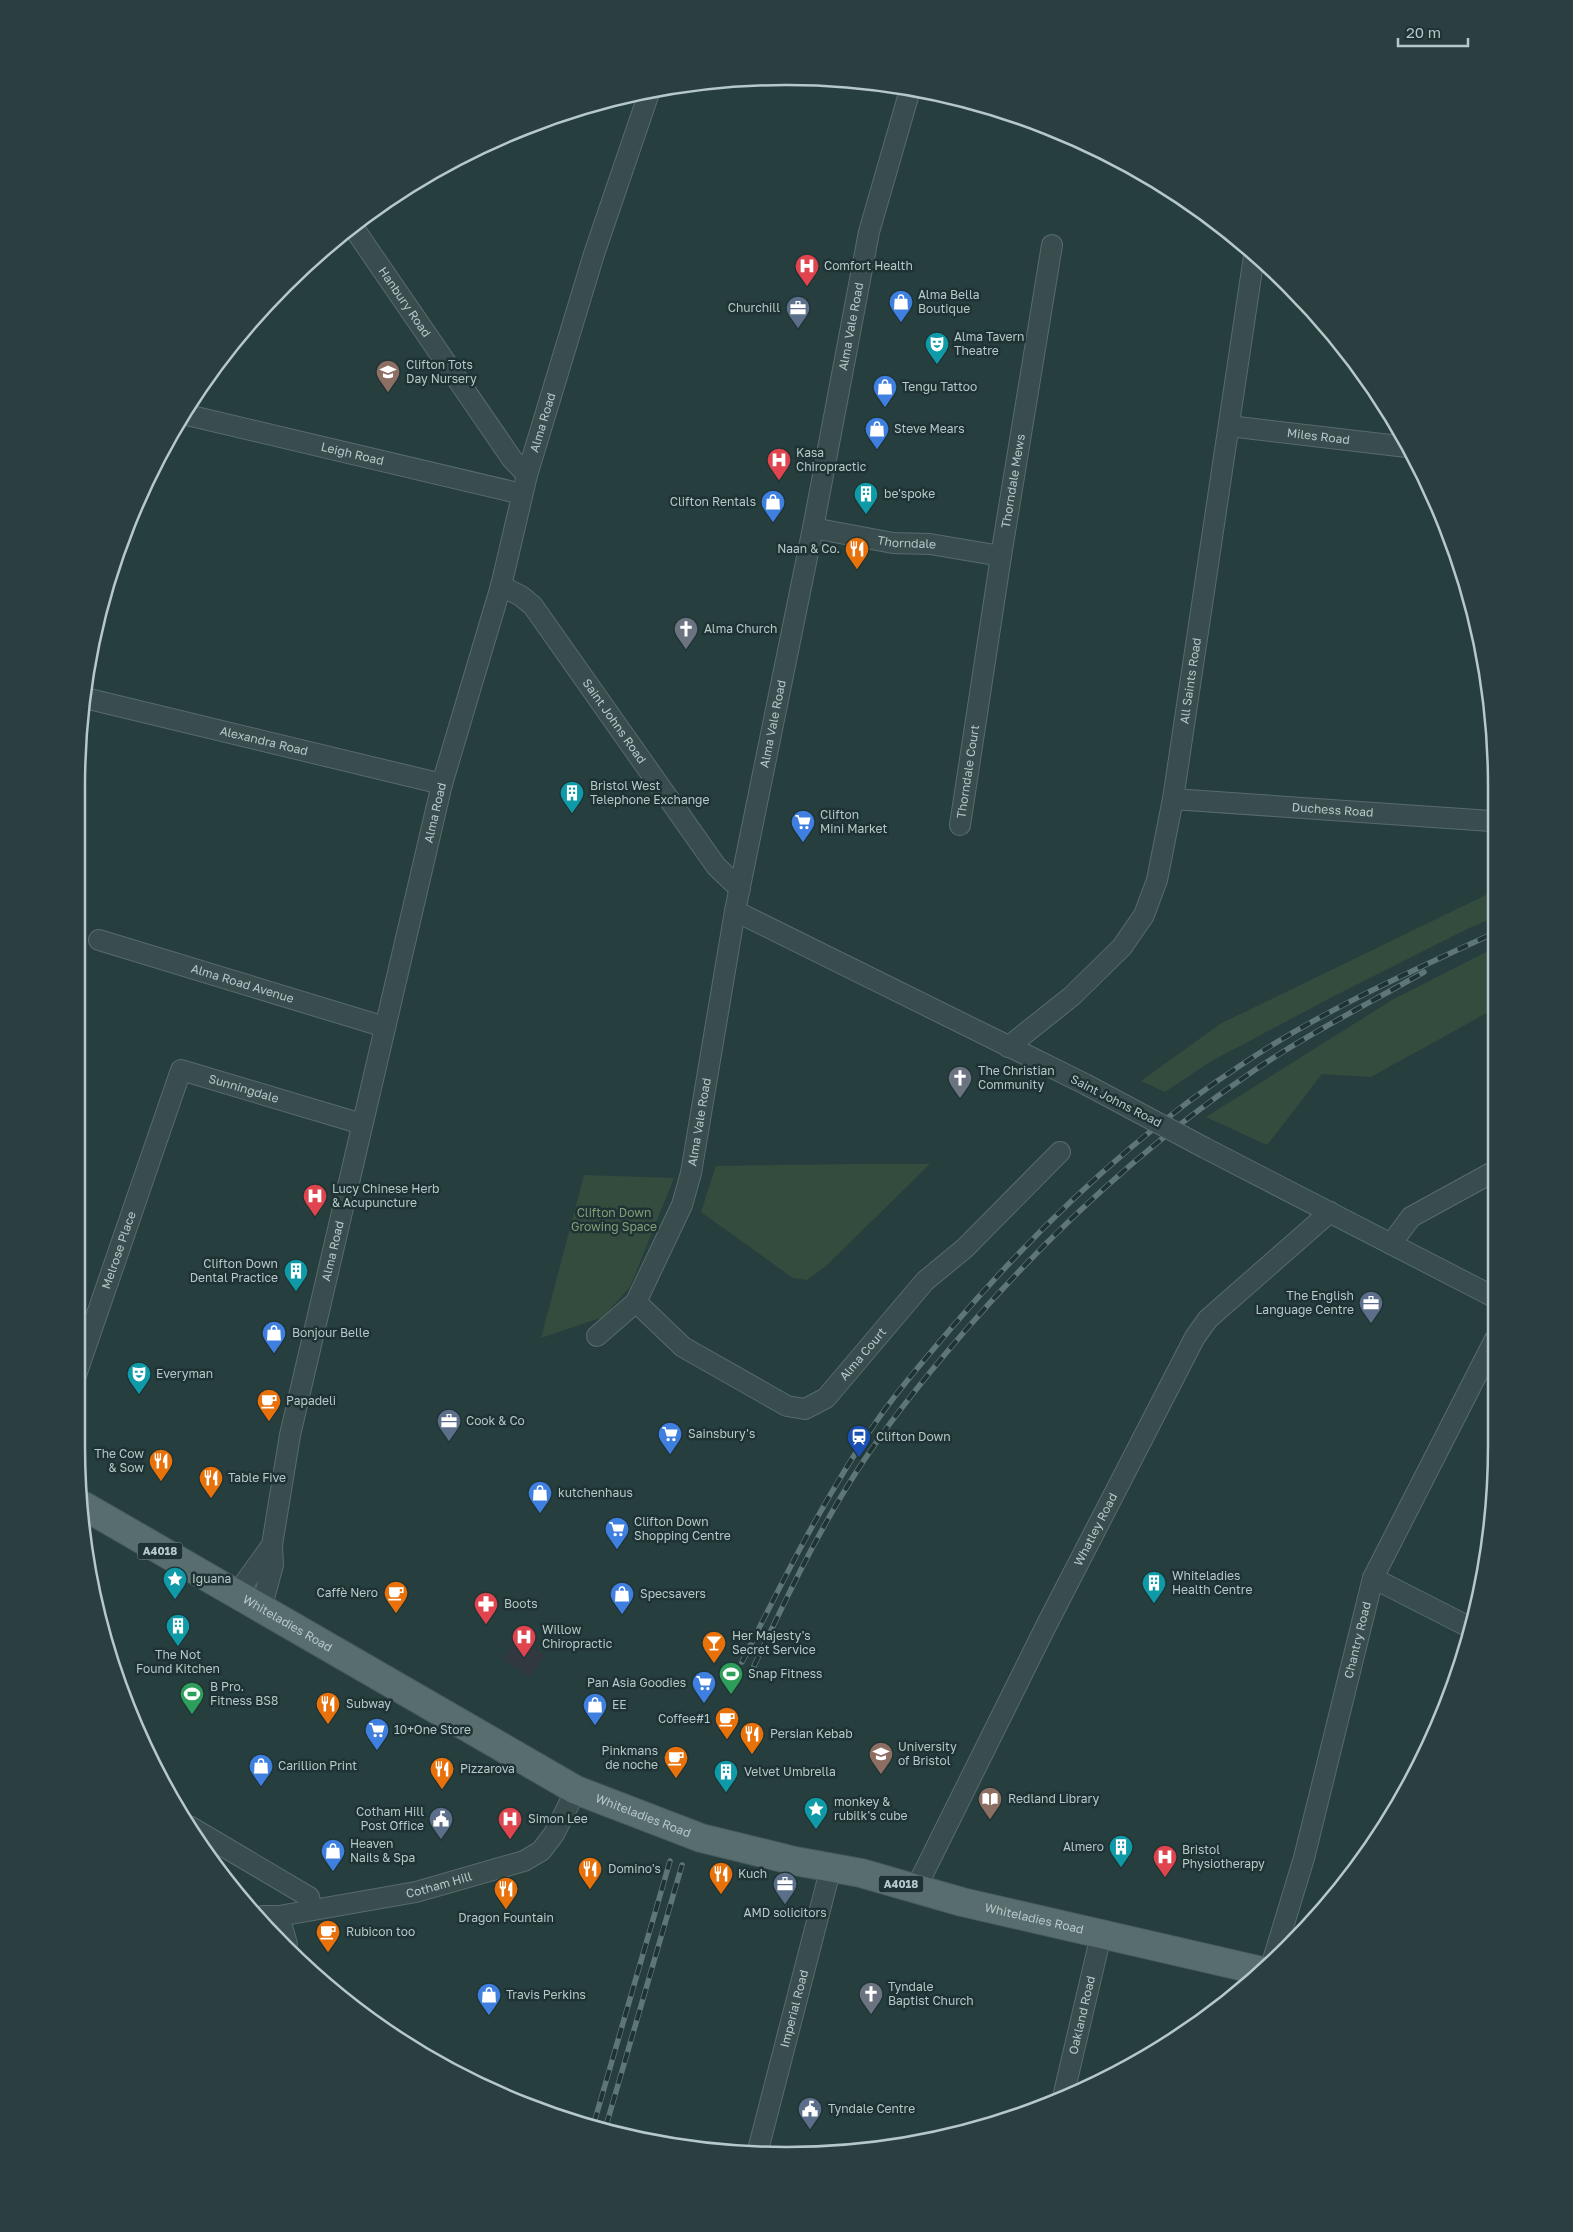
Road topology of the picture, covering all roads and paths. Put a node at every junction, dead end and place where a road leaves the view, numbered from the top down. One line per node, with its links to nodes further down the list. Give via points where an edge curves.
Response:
1 (908, 96): 10 (street, Alma Vale Road, via 869,232)
2 (647, 99): 9 (street, Alma Road, via 594,254)
3 (356, 232): 9 (street, Hanbury Road, via 512,460)
4 (1052, 245): 11 (street, Thorndale Mews)
5 (1253, 263): 7 (street, All Saints Road)
6 (191, 416): 9 (street, Leigh Road)
7 (1229, 426): 8 (street, Miles Road); 16 (street, All Saints Road)
8 (1400, 447)
9 (524, 484): 12 (street, Alma Road)
10 (813, 528): 11 (street, Thorndale, via 893,543 930,544); 19 (street, Alma Vale Road)
11 (1000, 556): 14 (street, Thorndale Mews)
12 (501, 586): 15 (street, Alma Road); 19 (street, Saint Johns Road, via 533,606 716,866)
13 (91, 699): 15 (street, Alexandra Road)
14 (976, 720): 18 (street, Thorndale Court)
15 (442, 784): 22 (street, Alma Road)
16 (1173, 799): 17 (street, Duchess Road); 23 (street, All Saints Road, via 1157,880 1144,915 1122,947 1072,996)
17 (1488, 821)
18 (960, 825)
19 (740, 889): 20 (street, Alma Vale Road)
20 (735, 911): 23 (street, Saint Johns Road); 31 (street, Alma Vale Road, via 691,1172 682,1206)
21 (99, 940): 22 (street, Alma Road Avenue)
22 (385, 1027): 24 (street, Alma Road)
23 (1008, 1047): 28 (street, Saint Johns Road, bridge)
24 (362, 1124): 25 (street, Sunningdale, via 181,1070); 36 (street, Alma Road, via 290,1435)
25 (161, 1125): 33 (street, Melrose Place)
26 (1060, 1152): 31 (street, Alma Court, via 965,1248 925,1280 826,1398 805,1408 787,1406 683,1347)
27 (1488, 1175): 29 (street, via 1411,1217)
28 (1330, 1212): 29 (street, Saint Johns Road); 44 (street, Whatley Road, via 1208,1319 1194,1337)
29 (1390, 1244): 30 (street, Saint Johns Road)
30 (1488, 1294)
31 (636, 1302): 32 (street, Alma Vale Road)
32 (598, 1336)
33 (85, 1349)
34 (1488, 1353): 37 (street, Chantry Road)
35 (89, 1509): 38 (main road, Whiteladies Road / A4018)
36 (272, 1545): 38 (street, Alma Road); 39 (street, Alma Road, via 273,1565)
37 (1373, 1578): 40 (street); 49 (street, Chantry Road, via 1304,1858)
38 (236, 1595): 39 (main road, Whiteladies Road / A4018)
39 (261, 1609): 41 (main road, Whiteladies Road / A4018)
40 (1464, 1625)
41 (576, 1790): 43 (main road, Whiteladies Road / A4018, via 701,1838); 45 (street, Cotham Hill, via 554,1834 541,1851 524,1861 416,1892)
42 (202, 1834): 45 (street, via 309,1897)
43 (831, 1867): 44 (main road, Whiteladies Road / A4018); 52 (street, Imperial Road)
44 (916, 1888): 48 (main road, Whiteladies Road / A4018)
45 (312, 1910): 46 (street, Cotham Hill)
46 (271, 1916): 47 (street)
47 (279, 1930)
48 (1101, 1935): 50 (main road, Whiteladies Road / A4018); 51 (street, Oakland Road)
49 (1277, 1948)
50 (1253, 1969)
51 (1065, 2090)
52 (759, 2146)

